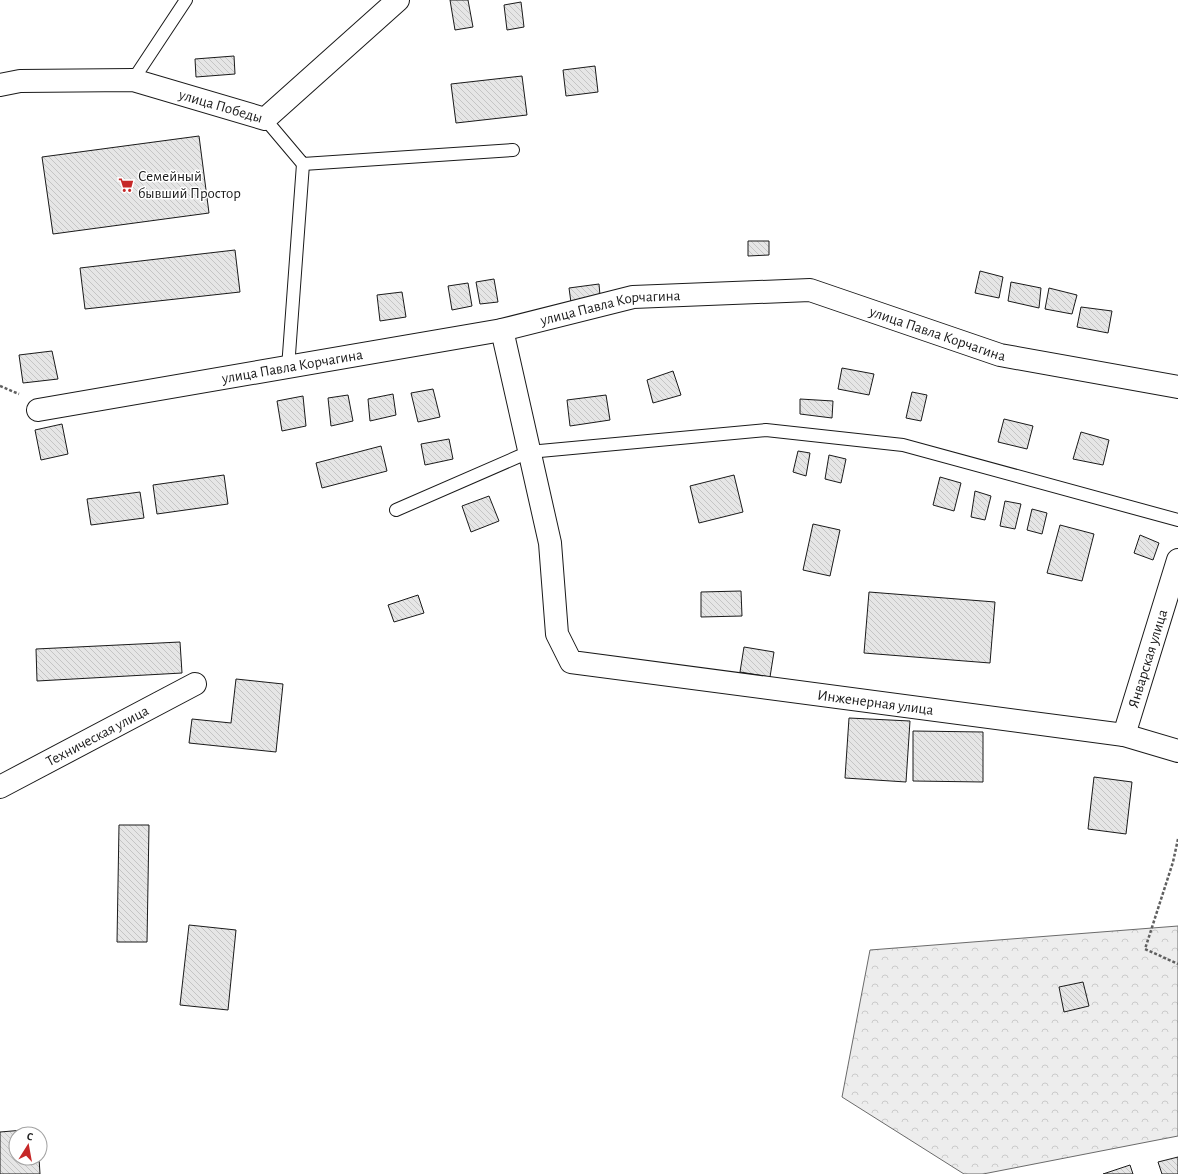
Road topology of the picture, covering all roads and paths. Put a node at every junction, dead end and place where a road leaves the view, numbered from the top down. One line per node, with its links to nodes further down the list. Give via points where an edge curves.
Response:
1 (186, 0): 3 (lane)
2 (398, 0): 5 (street, улица Победы)
3 (133, 80): 4 (street, улица Победы, via 20,81); 5 (street, улица Победы)
4 (0, 85)
5 (265, 119): 7 (lane)
6 (513, 150): 7 (lane)
7 (303, 164): 9 (lane)
8 (502, 330): 9 (street, улица Павла Корчагина); 10 (street, улица Павла Корчагина, via 633,297 810,290 1000,355); 12 (street)
9 (288, 368): 11 (street, улица Павла Корчагина)
10 (1178, 387)
11 (38, 410)
12 (529, 452): 13 (lane); 14 (lane, via 766,430 903,445); 17 (street, Инженерная улица, via 550,543 557,634 571,662)
13 (396, 510)
14 (1178, 520)
15 (1178, 560): 17 (street, Январская улица)
16 (195, 684): 19 (street, Техническая улица)
17 (1124, 736): 18 (street, Инженерная улица)
18 (1178, 751)
19 (0, 787)
20 (1178, 839): 21 (path, via 1145,949)
21 (1178, 964)

